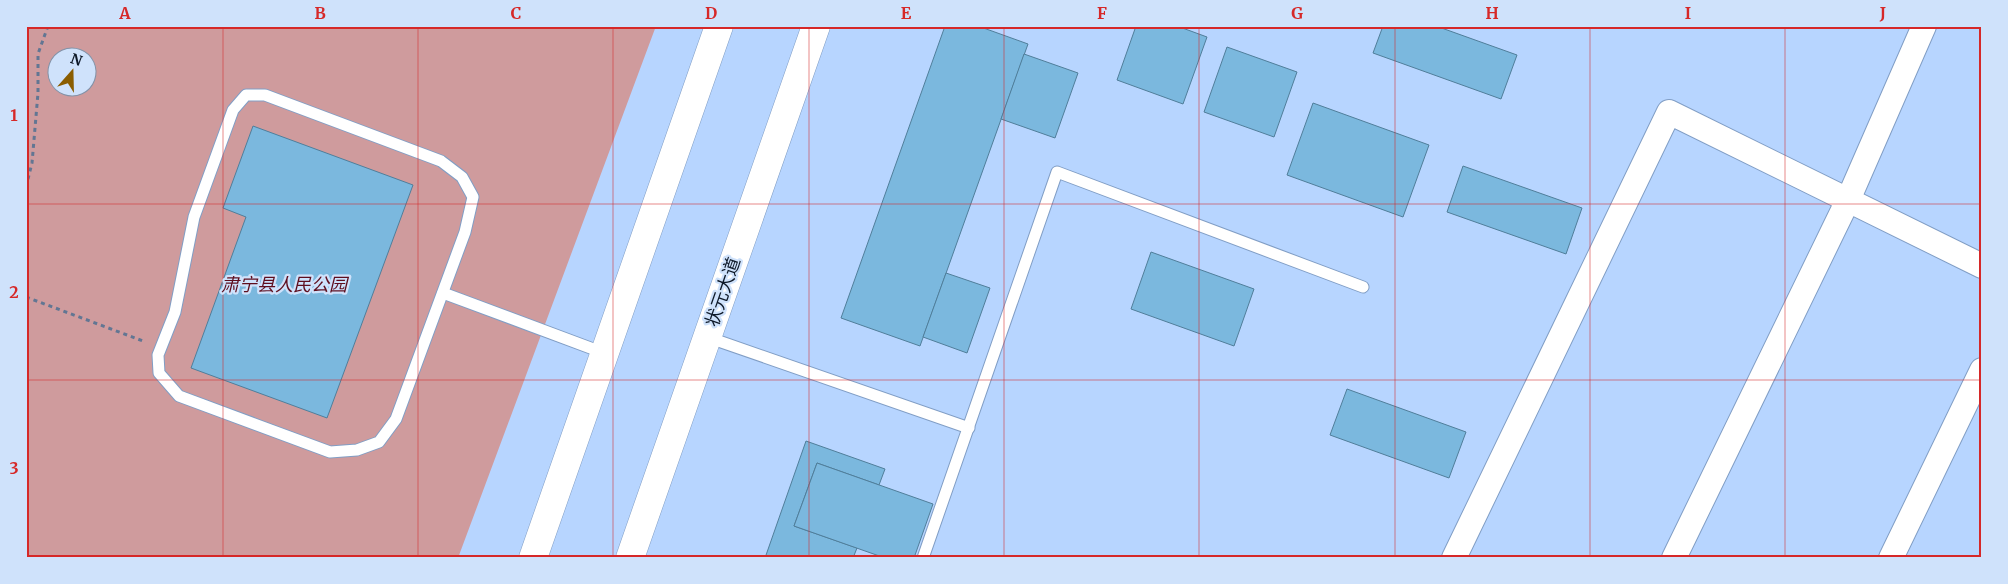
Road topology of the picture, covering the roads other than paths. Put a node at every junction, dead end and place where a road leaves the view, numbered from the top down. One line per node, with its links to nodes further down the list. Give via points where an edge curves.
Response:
1 (718, 26): 9 (main road)
2 (816, 26): 8 (main road, 状元大道)
3 (1924, 26): 4 (street)
4 (1848, 200): 5 (street); 15 (street, via 1668,112); 16 (street)
5 (1982, 266)
6 (1363, 287): 11 (lane, via 1057,172)
7 (443, 293): 7 (lane, via 465,232 473,197 462,177 432,157 265,95 246,95 233,110 194,217 175,312 158,355 160,373 179,396 330,452 357,450 379,442 396,419); 9 (lane)
8 (707, 337): 11 (lane); 13 (main road, 状元大道)
9 (604, 353): 12 (main road)
10 (1982, 370): 17 (street)
11 (968, 428): 14 (lane)
12 (533, 558)
13 (630, 558)
14 (923, 558)
15 (1454, 558)
16 (1674, 558)
17 (1891, 558)

